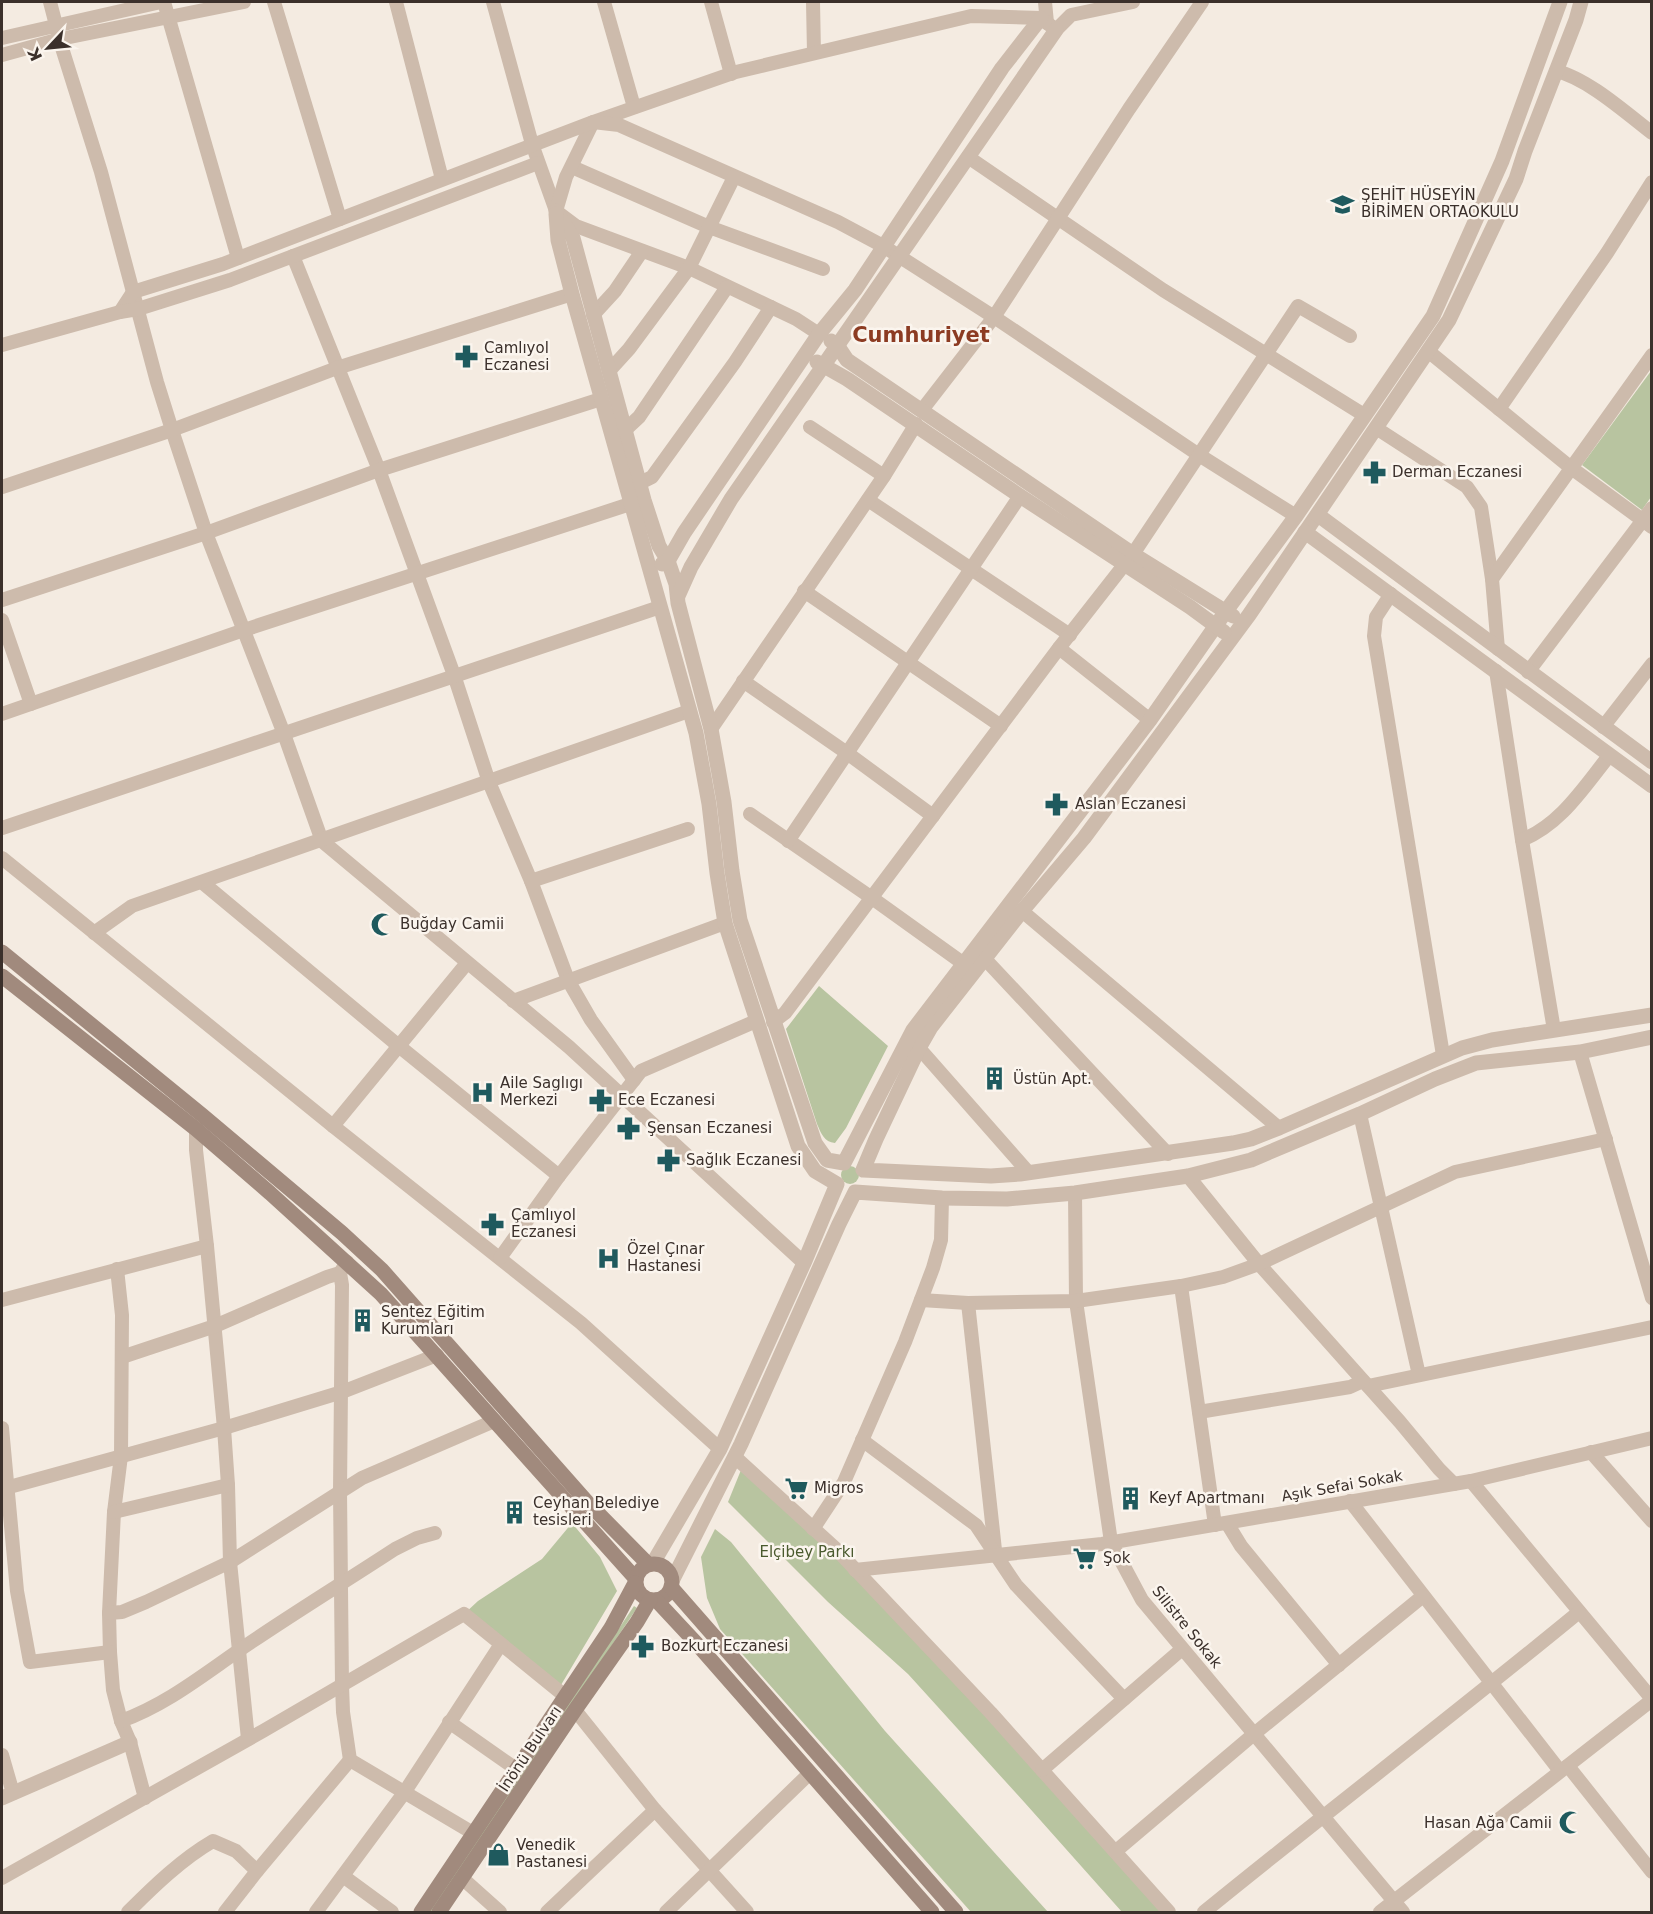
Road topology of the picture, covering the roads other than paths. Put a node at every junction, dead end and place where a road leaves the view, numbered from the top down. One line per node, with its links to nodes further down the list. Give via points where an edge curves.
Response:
1 (50, 2): 17 (street)
2 (162, 2): 15 (street); 17 (street)
3 (244, 2): 15 (street)
4 (274, 2): 40 (street)
5 (396, 2): 36 (street)
6 (493, 2): 29 (street)
7 (604, 2): 26 (street)
8 (711, 2): 23 (street)
9 (813, 2): 20 (street)
10 (1045, 2): 16 (street)
11 (1133, 2): 16 (street)
12 (1202, 2): 39 (street)
13 (1560, 2): 24 (street)
14 (1581, 2): 22 (street)
15 (169, 17): 19 (street); 46 (street)
16 (1048, 24): 20 (street, via 971,16); 32 (street); 42 (street, via 1002,68)
17 (56, 25): 18 (street); 19 (street)
18 (2, 38)
19 (60, 39): 21 (street); 50 (street)
20 (814, 54): 23 (street)
21 (2, 55)
22 (1556, 71): 25 (street); 28 (street, via 1568,74 1604,97)
23 (731, 74): 26 (street)
24 (1531, 84): 25 (street); 30 (street)
25 (1549, 90): 31 (street)
26 (634, 107): 27 (street)
27 (593, 122): 29 (street); 34 (street); 35 (street, via 619,125)
28 (1652, 134)
29 (532, 144): 33 (street); 36 (street)
30 (1508, 146): 31 (street); 70 (street, via 1433,316)
31 (1525, 151): 61 (street, via 1516,179 1449,320)
32 (968, 157): 39 (street); 45 (street)
33 (538, 163): 38 (street); 44 (street)
34 (572, 167): 38 (street); 41 (street)
35 (734, 177): 41 (street); 42 (street)
36 (442, 179): 40 (street)
37 (1652, 182): 69 (street)
38 (556, 212): 43 (street, via 576,226); 51 (street, via 558,240); 55 (street, via 573,238)
39 (1058, 218): 56 (street); 63 (street)
40 (340, 219): 46 (street)
41 (710, 227): 47 (street); 48 (street)
42 (883, 246): 45 (street); 57 (street, via 855,290)
43 (642, 251): 47 (street); 55 (street)
44 (293, 256): 53 (street); 66 (street)
45 (899, 257): 56 (street); 60 (street)
46 (238, 258): 50 (street)
47 (689, 268): 49 (street); 67 (street)
48 (823, 269)
49 (727, 287): 52 (street); 75 (street, via 639,417)
50 (134, 292): 53 (street); 54 (street)
51 (572, 294): 66 (street); 68 (street)
52 (771, 307): 57 (street); 80 (street, via 651,477)
53 (138, 309): 54 (street); 74 (street)
54 (120, 312): 59 (street)
55 (593, 315): 67 (street)
56 (994, 317): 71 (street); 76 (street)
57 (819, 334): 60 (street); 62 (street)
58 (1350, 336): 63 (street, via 1298,306)
59 (2, 345)
60 (837, 345): 65 (street); 71 (street, via 847,360)
61 (1428, 351): 69 (street); 73 (street)
62 (806, 354): 65 (street); 92 (street)
63 (1267, 355): 70 (street); 76 (street)
64 (1652, 355): 77 (street)
65 (824, 367): 71 (street); 99 (street, via 731,499)
66 (337, 368): 74 (street); 78 (street)
67 (609, 371): 75 (street)
68 (601, 399): 78 (street); 84 (street)
69 (1499, 410): 77 (street)
70 (1364, 415): 87 (street)
71 (919, 417): 79 (street); 82 (street); 91 (street)
72 (810, 427): 79 (street)
73 (1376, 428): 86 (street); 96 (street, via 1475,496 1481,507)
74 (172, 430): 81 (street); 90 (street)
75 (625, 430): 80 (street)
76 (1199, 455): 87 (street); 91 (street)
77 (1570, 467): 88 (street); 96 (street)
78 (379, 470): 90 (street); 94 (street)
79 (884, 477): 83 (street)
80 (640, 483): 92 (street, via 659,546)
81 (2, 487)
82 (1020, 496): 91 (street); 93 (street)
83 (868, 500): 93 (street); 97 (street)
84 (630, 504): 94 (street); 95 (street)
85 (1652, 508): 88 (street)
86 (1318, 515): 89 (street); 110 (street)
87 (1296, 516): 102 (street)
88 (1647, 524): 114 (street)
89 (1305, 532): 98 (street); 104 (street)
90 (206, 533): 100 (street); 106 (street)
91 (1129, 560): 102 (street); 105 (street); 107 (street)
92 (668, 561): 95 (street); 99 (street)
93 (971, 568): 107 (street); 111 (street)
94 (416, 573): 106 (street); 115 (street)
95 (651, 576): 101 (street)
96 (1492, 579): 110 (street)
97 (804, 591): 111 (street); 116 (street)
98 (1391, 594): 113 (street); 159 (street, via 1376,617 1374,636)
99 (677, 597): 101 (street); 123 (street)
100 (2, 600)
101 (660, 607): 115 (street); 118 (street)
102 (1226, 611): 104 (street); 105 (street)
103 (2, 620): 117 (street)
104 (1242, 623): 108 (street)
105 (1216, 626): 108 (street); 120 (street)
106 (244, 630): 117 (street); 124 (street)
107 (1070, 635): 109 (street)
108 (1231, 637): 141 (street, via 1084,838)
109 (1059, 648): 120 (street); 121 (street)
110 (1498, 649): 114 (street)
111 (908, 663): 121 (street); 125 (street)
112 (1652, 664): 122 (street)
113 (1496, 671): 126 (street); 135 (street)
114 (1528, 672): 122 (street)
115 (454, 675): 124 (street); 128 (street)
116 (743, 681): 123 (street); 125 (street)
117 (31, 704): 119 (street)
118 (689, 711): 128 (street); 142 (street, via 709,804)
119 (2, 714)
120 (1150, 720): 147 (street)
121 (1001, 726): 131 (street)
122 (1604, 727): 127 (street)
123 (711, 729): 153 (street, via 740,920)
124 (284, 734): 132 (street); 134 (street)
125 (847, 753): 131 (street); 136 (street)
126 (1609, 756): 129 (street); 135 (street, via 1557,820)
127 (1652, 762)
128 (489, 782): 134 (street); 138 (street)
129 (1652, 786)
130 (750, 814): 136 (street)
131 (933, 816): 140 (street)
132 (2, 828)
133 (688, 829): 138 (street)
134 (322, 840): 139 (street); 146 (street)
135 (1522, 840): 154 (street)
136 (788, 841): 140 (street)
137 (2, 858): 143 (street)
138 (531, 881): 149 (street)
139 (203, 883): 143 (street, via 132,906); 156 (street)
140 (872, 898): 147 (street); 153 (street, via 785,1013)
141 (1022, 911): 145 (street); 164 (street)
142 (725, 923): 149 (street); 152 (street)
143 (94, 933): 163 (street)
144 (2, 952): 221 (main road, via 202,1115 382,1270 587,1502)
145 (985, 959): 157 (street); 167 (street)
146 (467, 963): 150 (street); 156 (street)
147 (963, 964): 168 (street, via 913,1030)
148 (2, 976): 165 (main road)
149 (568, 980): 150 (street); 160 (street)
150 (513, 1001): 161 (street)
151 (1652, 1015): 154 (street)
152 (756, 1021): 160 (street, via 641,1071); 173 (street, via 798,1146 815,1171)
153 (773, 1022): 168 (street, via 815,1143 828,1160)
154 (1554, 1030): 159 (street, via 1491,1040)
155 (1652, 1037): 158 (street)
156 (400, 1047): 163 (street); 171 (street)
157 (919, 1048): 169 (street); 170 (street)
158 (1580, 1052): 162 (street, via 1476,1063); 166 (street)
159 (1443, 1055): 164 (street)
160 (634, 1080): 161 (street)
161 (621, 1094): 171 (street); 180 (street)
162 (1360, 1114): 172 (street, via 1251,1161); 177 (street)
163 (333, 1126): 179 (street)
164 (1279, 1128): 167 (street, via 1251,1139)
165 (196, 1130): 178 (street); 182 (main road)
166 (1606, 1139): 177 (street, via 1455,1172); 185 (street)
167 (1168, 1154): 170 (street)
168 (844, 1164): 169 (street, via 853,1162); 173 (street, via 837,1170)
169 (864, 1170): 170 (street, via 992,1176); 174 (street, via 863,1185)
170 (1029, 1173)
171 (559, 1176): 179 (street)
172 (1188, 1176): 175 (street); 181 (street)
173 (837, 1184): 174 (street, via 842,1191); 180 (street)
174 (855, 1192): 176 (street); 206 (street)
175 (1075, 1193): 176 (street, via 1007,1199); 188 (street, Silistre Sokak)
176 (942, 1198): 187 (street, via 941,1239)
177 (1383, 1206): 181 (street); 194 (street)
178 (207, 1246): 183 (street); 190 (street)
179 (501, 1258): 203 (street, via 581,1323)
180 (804, 1263): 203 (street)
181 (1259, 1264): 184 (street); 195 (street)
182 (344, 1267): 190 (street); 192 (main road, via 381,1294); 196 (street)
183 (117, 1269): 186 (street); 193 (street)
184 (1181, 1286): 188 (street); 197 (street)
185 (1652, 1298)
186 (2, 1300)
187 (921, 1300): 189 (street); 202 (street)
188 (1076, 1301): 189 (street); 218 (street, Silistre Sokak)
189 (968, 1303): 219 (street)
190 (215, 1326): 193 (street); 200 (street)
191 (1652, 1327): 194 (street)
192 (437, 1355): 196 (street); 198 (main road)
193 (122, 1357): 205 (street)
194 (1419, 1375): 195 (street)
195 (1366, 1384): 197 (street); 208 (street)
196 (342, 1392): 200 (street); 211 (street)
197 (1199, 1412): 215 (street)
198 (494, 1421): 211 (street); 223 (main road)
199 (2, 1428): 210 (street)
200 (224, 1428): 205 (street); 209 (street)
201 (1652, 1438): 204 (street, Aşık Sefai Sokak)
202 (862, 1440): 216 (street, via 844,1482); 219 (street, via 976,1525)
203 (720, 1449): 221 (street)
204 (1591, 1452): 207 (street, Aşık Sefai Sokak); 214 (street)
205 (122, 1456): 210 (street); 213 (street)
206 (735, 1457): 216 (street); 224 (street)
207 (1471, 1481): 208 (street, Aşık Sefai Sokak); 228 (street)
208 (1454, 1484): 212 (street, Aşık Sefai Sokak)
209 (228, 1485): 213 (street); 220 (street)
210 (4, 1489): 233 (street, via 16,1591 30,1662)
211 (340, 1491): 220 (street); 225 (street)
212 (1350, 1501): 215 (street, Aşık Sefai Sokak); 226 (street)
213 (114, 1512): 229 (street)
214 (1652, 1521)
215 (1221, 1524): 218 (street, Aşık Sefai Sokak); 234 (street)
216 (813, 1529): 222 (street)
217 (435, 1533): 225 (street, via 395,1549)
218 (1111, 1542): 219 (street, Aşık Sefai Sokak); 231 (street, Silistre Sokak, via 1142,1600)
219 (995, 1555): 222 (street, Aşık Sefai Sokak); 238 (street, via 1016,1585)
220 (230, 1562): 229 (street, via 146,1602); 232 (street)
221 (650, 1564): 223 (main road, via 639,1570); 224 (main road, via 668,1570)
222 (855, 1570): 250 (street)
223 (636, 1581): 227 (main road, via 640,1594); 237 (main road, İnönü Bulvarı, via 611,1628)
224 (672, 1584): 227 (main road, via 665,1596); 277 (main road)
225 (341, 1585): 232 (street); 236 (street)
226 (1423, 1596): 234 (street); 235 (street)
227 (653, 1600): 240 (main road, İnönü Bulvarı); 251 (main road, via 697,1644)
228 (1579, 1612): 235 (street); 239 (street)
229 (109, 1613): 233 (street)
230 (501, 1644): 236 (street, via 464,1614); 237 (street); 242 (street)
231 (1182, 1648): 238 (street); 243 (street, Silistre Sokak)
232 (239, 1650): 241 (street, via 183,1690 148,1711); 244 (street)
233 (110, 1652): 241 (street, via 113,1690)
234 (1339, 1665): 243 (street)
235 (1493, 1683): 248 (street); 256 (street)
236 (342, 1685): 244 (street); 247 (street)
237 (566, 1696): 249 (main road, İnönü Bulvarı)
238 (1124, 1699): 250 (street)
239 (1652, 1699): 248 (street)
240 (574, 1710): 255 (street); 264 (main road, İnönü Bulvarı)
241 (121, 1721): 245 (street)
242 (449, 1722): 249 (street); 252 (street)
243 (1254, 1734): 256 (street, Silistre Sokak); 258 (street)
244 (248, 1739): 254 (street)
245 (130, 1742): 253 (street); 254 (street)
246 (2, 1755): 253 (street)
247 (350, 1760): 252 (street); 260 (street)
248 (1564, 1768): 261 (street); 265 (street)
249 (516, 1769): 257 (main road, İnönü Bulvarı)
250 (1042, 1770): 258 (street)
251 (809, 1774): 259 (street); 276 (main road)
252 (404, 1793): 257 (street); 262 (street)
253 (7, 1796)
254 (145, 1798): 263 (street)
255 (656, 1810): 259 (street); 273 (street)
256 (1322, 1815): 265 (street, Silistre Sokak); 279 (street)
257 (473, 1833): 270 (main road, İnönü Bulvarı)
258 (1116, 1851): 278 (street)
259 (709, 1869): 274 (street); 275 (street)
260 (257, 1871): 266 (street, via 236,1851 213,1841); 267 (street)
261 (1652, 1872)
262 (343, 1876): 268 (street); 269 (street)
263 (2, 1878)
264 (462, 1878): 271 (main road, İnönü Bulvarı); 272 (street)
265 (1399, 1907): 280 (street)
266 (128, 1912)
267 (225, 1912)
268 (316, 1912)
269 (392, 1912)
270 (421, 1912)
271 (439, 1912)
272 (500, 1912)
273 (547, 1912)
274 (666, 1912)
275 (747, 1912)
276 (932, 1912)
277 (956, 1912)
278 (1169, 1912)
279 (1204, 1912)
280 (1380, 1912)

